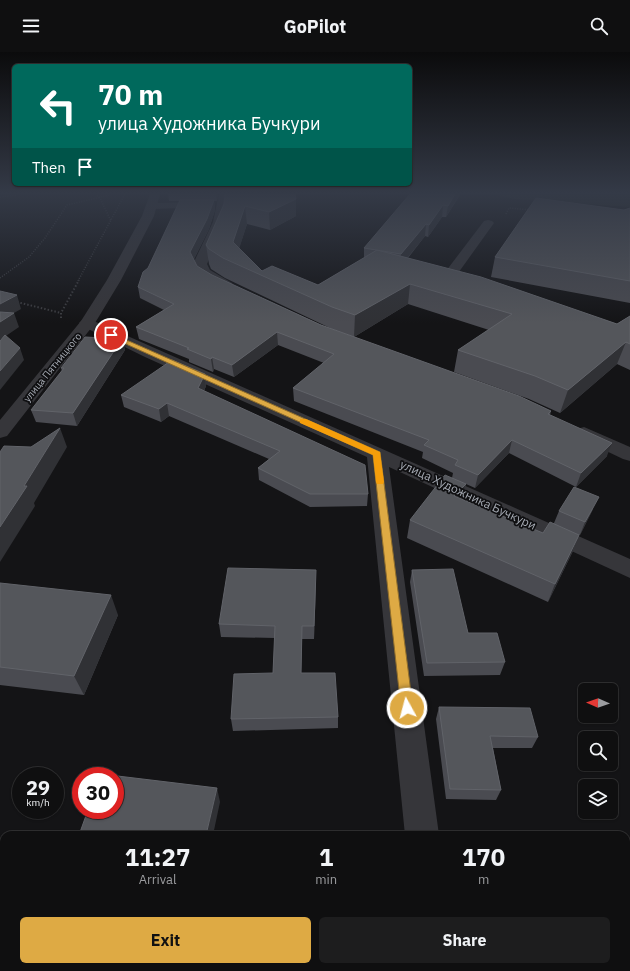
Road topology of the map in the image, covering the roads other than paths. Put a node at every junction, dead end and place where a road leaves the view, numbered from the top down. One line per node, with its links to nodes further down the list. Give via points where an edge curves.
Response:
1 (137, 237): 6 (street, улица Пятницкого)
2 (213, 237): 5 (street, via 200,264 205,273)
3 (478, 237): 4 (street, via 448,278)
4 (478, 286)
5 (239, 291)
6 (87, 323): 8 (street, улица Пятницкого); 9 (street, улица Художника Бучкури)
7 (572, 428): 10 (street)
8 (0, 432)
9 (377, 454): 11 (street, улица Художника Бучкури); 12 (street)
10 (630, 455)
11 (630, 569)
12 (422, 831)

